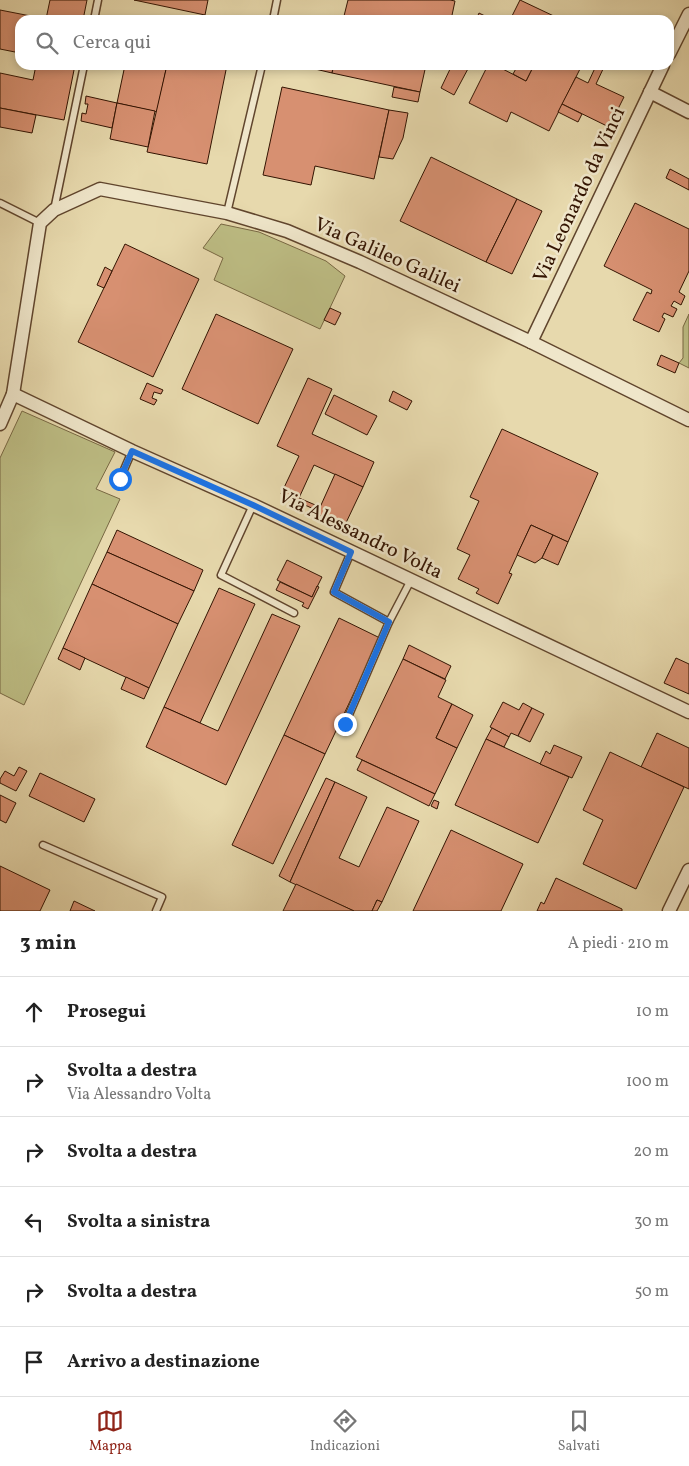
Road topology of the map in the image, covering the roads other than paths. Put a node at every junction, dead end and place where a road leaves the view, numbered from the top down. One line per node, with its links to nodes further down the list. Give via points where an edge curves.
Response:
1 (98, 0): 4 (lane)
2 (277, 0): 5 (lane)
3 (689, 14): 6 (street)
4 (95, 15)
5 (274, 15)
6 (674, 44)
7 (83, 70): 13 (lane)
8 (261, 70): 14 (lane)
9 (661, 70): 10 (street, Via Leonardo da Vinci)
10 (650, 92): 11 (street); 16 (street, Via Leonardo da Vinci)
11 (689, 112)
12 (0, 203): 15 (lane)
13 (54, 210): 14 (street, Via Galileo Galilei, via 100,190); 15 (street, Via Galileo Galilei)
14 (227, 213): 16 (street, Via Galileo Galilei, via 287,231)
15 (40, 223): 17 (street)
16 (531, 342): 18 (street, Via Galileo Galilei)
17 (14, 394): 19 (street); 20 (street, Via Alessandro Volta)
18 (689, 420)
19 (0, 424)
20 (132, 451): 21 (lane); 22 (street, Via Alessandro Volta)
21 (120, 479)
22 (253, 505): 23 (street, Via Alessandro Volta); 25 (lane, via 221,575)
23 (351, 552): 24 (street, Via Alessandro Volta); 26 (lane, via 334,592)
24 (410, 580): 26 (lane); 27 (street, Via Alessandro Volta)
25 (294, 613)
26 (389, 622): 28 (lane)
27 (689, 712)
28 (345, 724)
29 (43, 845): 31 (lane, via 162,897)
30 (689, 870): 32 (street)
31 (156, 911)
32 (669, 911)

